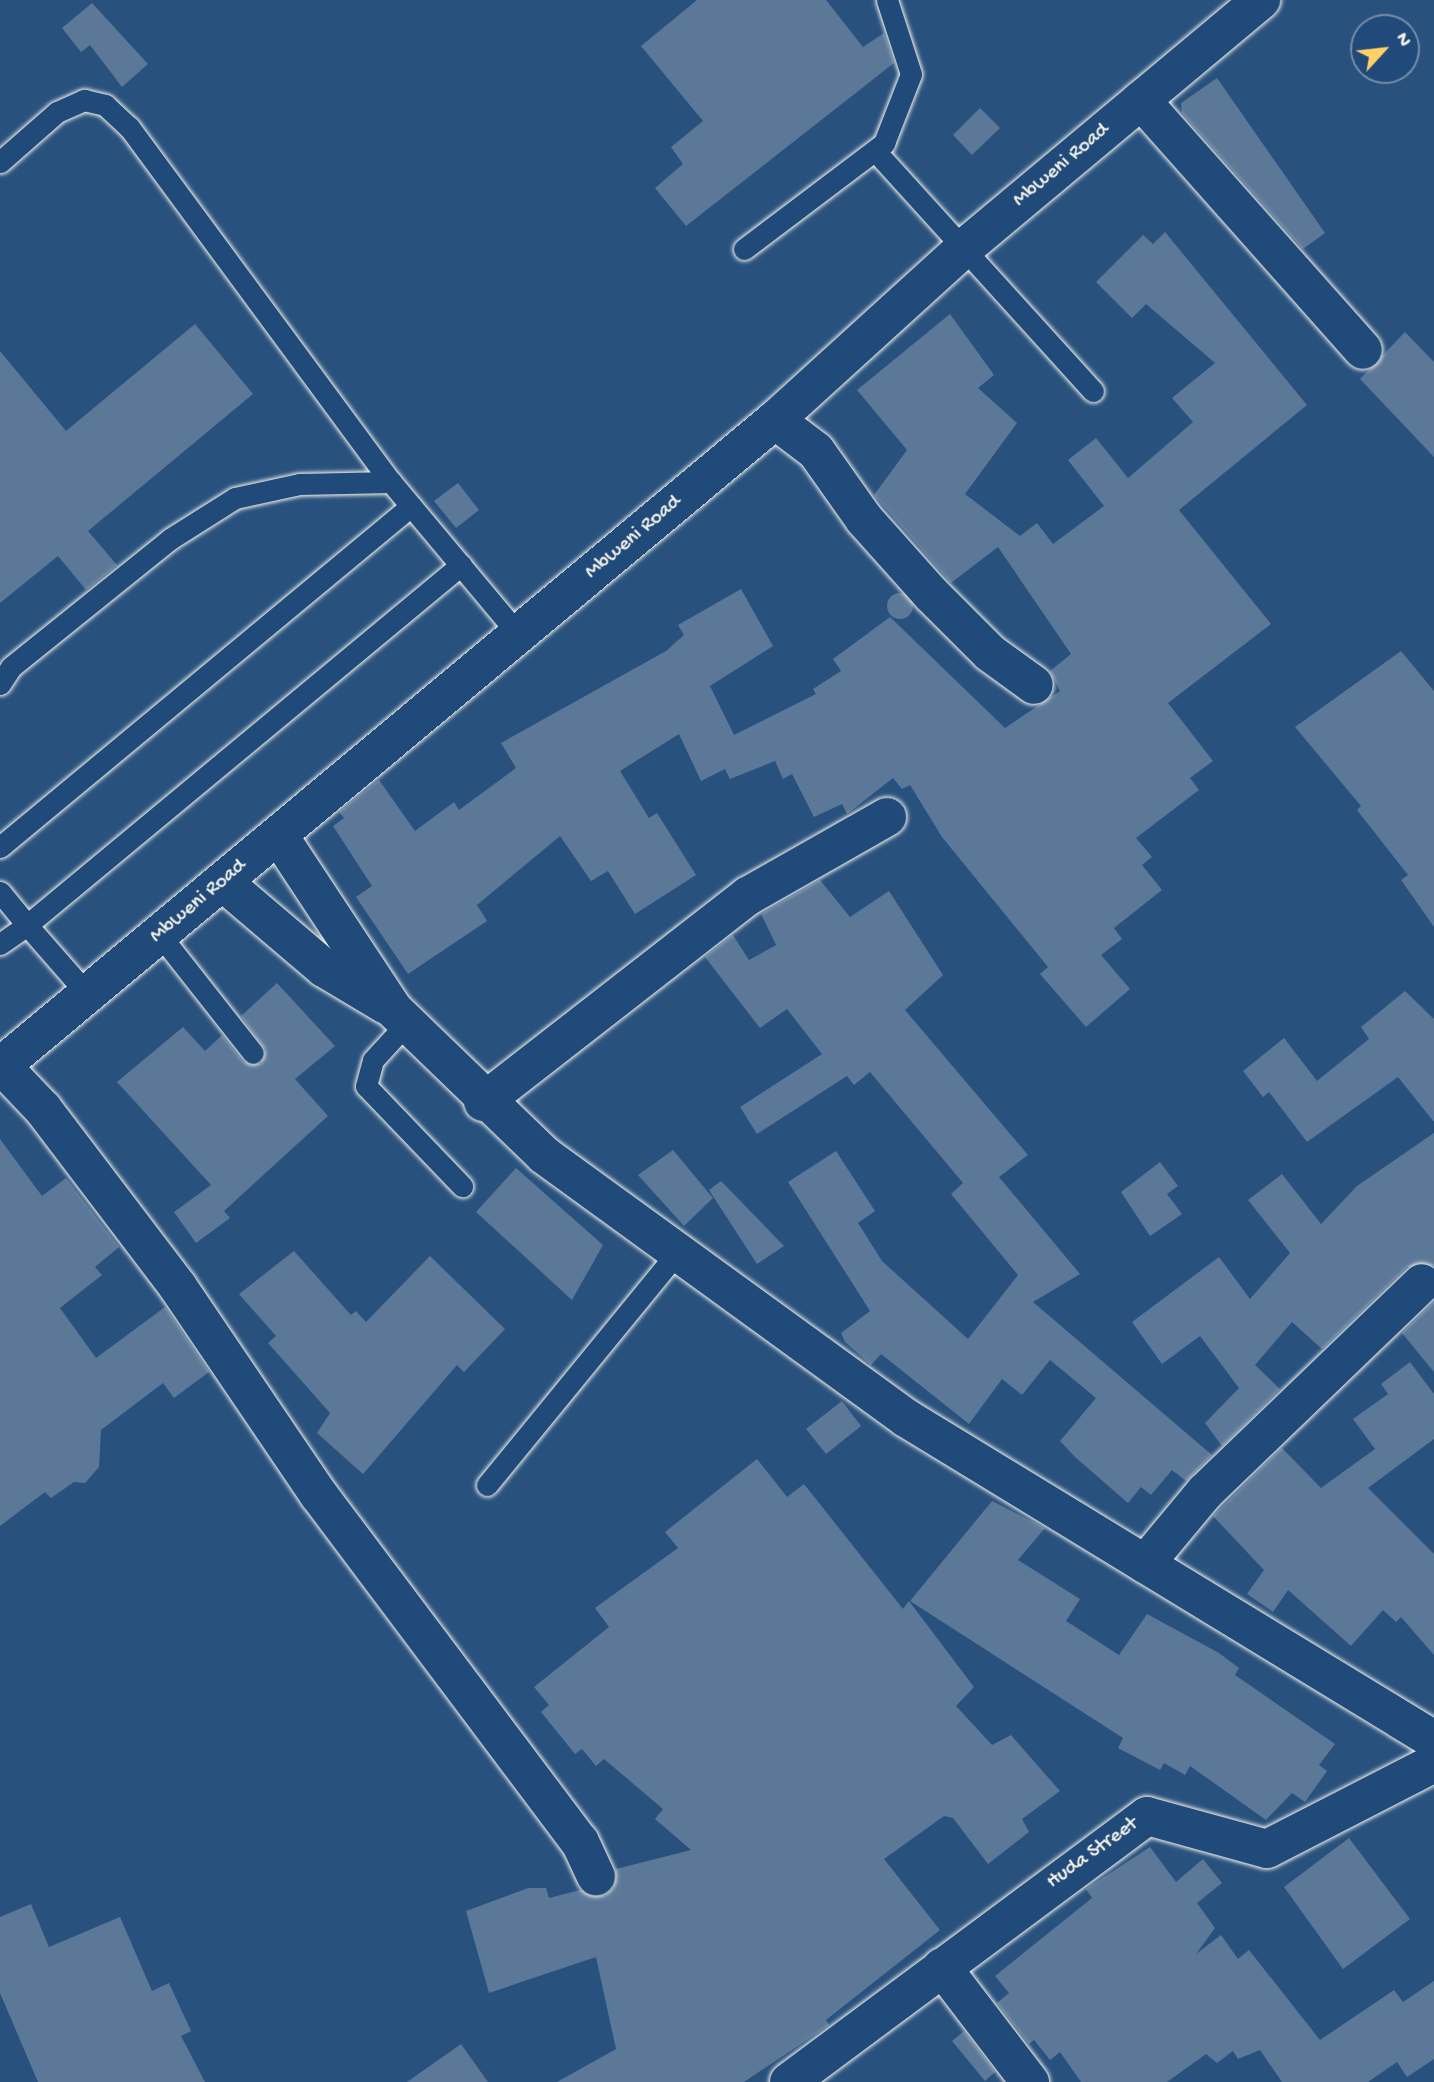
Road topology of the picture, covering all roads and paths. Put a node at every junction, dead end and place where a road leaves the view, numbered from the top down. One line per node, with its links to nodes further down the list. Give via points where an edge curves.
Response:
1 (887, 0): 4 (lane, via 911,74 907,98)
2 (1261, 0): 3 (street, Mbweni Road)
3 (1141, 100): 7 (street, Mbweni Road); 8 (street)
4 (878, 154): 6 (lane); 7 (lane)
5 (0, 162): 11 (lane, via 57,112 84,100 105,105 129,127)
6 (744, 249)
7 (962, 250): 9 (lane); 10 (street, Mbweni Road)
8 (1363, 350)
9 (1093, 391)
10 (775, 419): 14 (street, Mbweni Road); 16 (street, via 816,451 864,519 931,594 990,653)
11 (391, 482): 12 (lane); 15 (lane, via 300,484 235,498 170,539 11,667)
12 (411, 506): 13 (lane); 19 (lane)
13 (461, 565): 14 (lane); 22 (lane)
14 (519, 635): 18 (street, Mbweni Road)
15 (0, 684)
16 (1034, 685)
17 (887, 817): 29 (street, via 748,896)
18 (279, 836): 20 (street, Mbweni Road); 26 (street)
19 (0, 847)
20 (223, 882): 23 (street, Mbweni Road); 26 (street, via 324,968)
21 (0, 892): 22 (lane)
22 (27, 925): 24 (lane); 25 (lane)
23 (160, 935): 25 (street, Mbweni Road); 27 (lane)
24 (0, 944)
25 (88, 995): 28 (street, Mbweni Road)
26 (400, 1016): 29 (street); 30 (lane, via 373,1060 366,1086)
27 (253, 1052)
28 (1, 1066): 37 (street, via 43,1109 178,1287 319,1495 580,1842)
29 (483, 1101): 31 (street, via 544,1155)
30 (462, 1186)
31 (678, 1252): 33 (lane); 34 (street, via 906,1418)
32 (1422, 1283): 34 (street, via 1205,1492)
33 (487, 1485)
34 (1145, 1564): 35 (street)
35 (1434, 1740)
36 (1434, 1763): 38 (street, Huda Street, via 1267,1849 1147,1816)
37 (596, 1876)
38 (942, 1967): 39 (street, Huda Street); 40 (street)
39 (789, 2082)
40 (1030, 2082)

